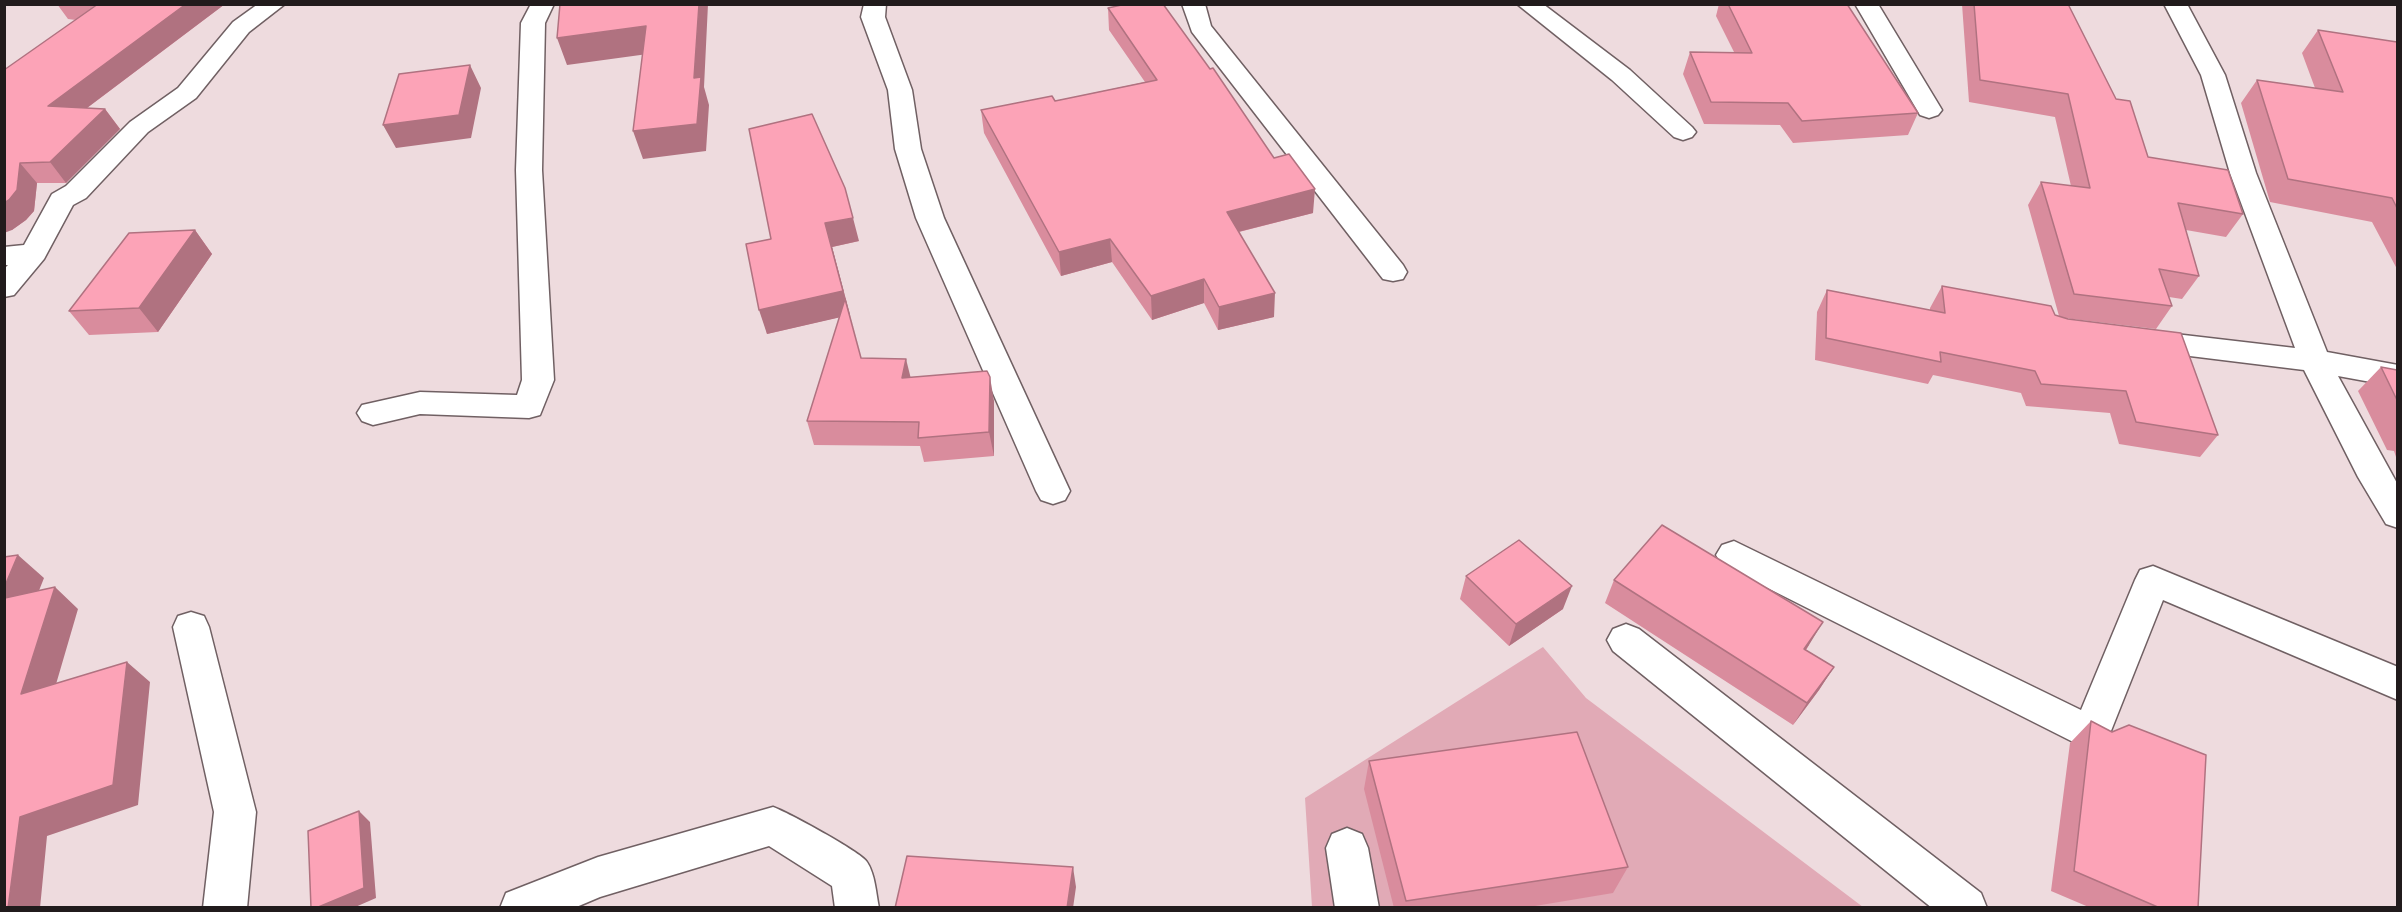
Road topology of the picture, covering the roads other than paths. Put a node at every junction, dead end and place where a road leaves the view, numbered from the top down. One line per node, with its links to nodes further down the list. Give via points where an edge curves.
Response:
1 (274, 4): 10 (street, via 241,27 187,93 133,132 76,192 62,200)
2 (543, 4): 17 (street, via 533,23 529,170 538,380 529,407 420,403)
3 (875, 4): 18 (street, via 873,17 900,90 908,149 930,218)
4 (1192, 4): 12 (street, via 1200,27)
5 (1528, 4): 9 (street, via 1621,75)
6 (1866, 4): 8 (street)
7 (2175, 4): 15 (street, via 2213,75 2243,173)
8 (1929, 110)
9 (1683, 132)
10 (34, 253): 11 (street); 13 (street)
11 (4, 256)
12 (1393, 272)
13 (4, 288)
14 (2113, 336): 15 (street)
15 (2316, 361): 16 (street); 19 (street)
16 (2397, 376)
17 (373, 413)
18 (1053, 491)
19 (2397, 515)
20 (1734, 555): 23 (street, via 2091,734 2153,580)
21 (191, 627): 25 (street, via 236,812)
22 (1626, 640): 29 (street)
23 (2397, 684)
24 (1347, 848): 28 (street)
25 (225, 908)
26 (521, 908): 27 (street, via 598,877 773,826 851,874)
27 (857, 908)
28 (1357, 908)
29 (1966, 908)

